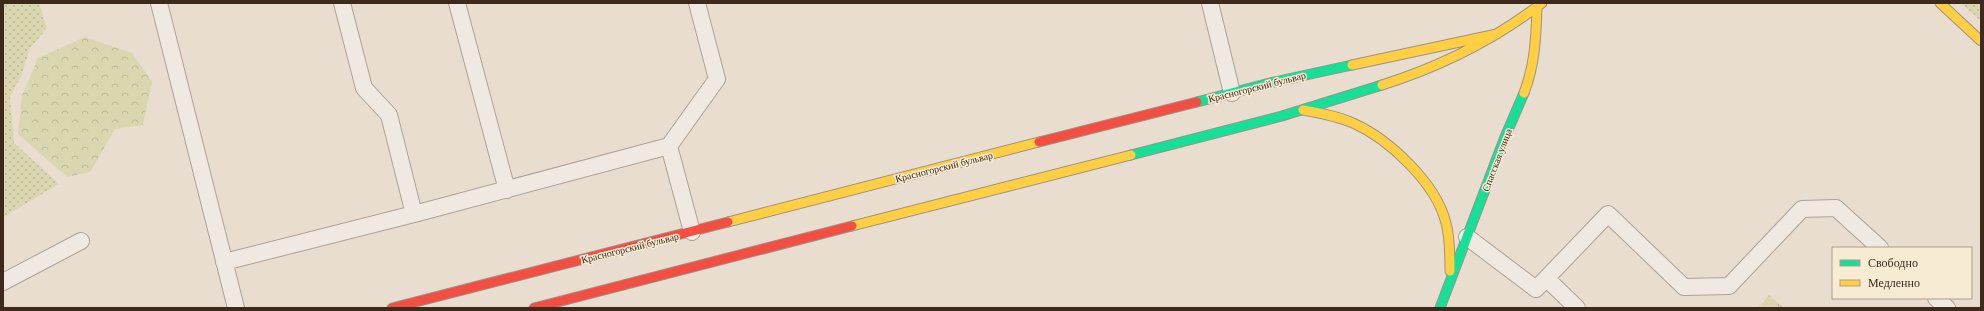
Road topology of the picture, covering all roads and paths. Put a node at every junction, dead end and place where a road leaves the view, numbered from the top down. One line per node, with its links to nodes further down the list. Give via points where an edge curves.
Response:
1 (159, 3): 19 (lane)
2 (342, 3): 14 (lane, via 364,88 389,115)
3 (457, 3): 13 (lane)
4 (697, 3): 12 (lane, via 717,79)
5 (1210, 3): 10 (lane)
6 (1940, 3): 9 (main road)
7 (1539, 5): 8 (main road, Красногорский бульвар); 16 (main road, Спасская улица, via 1530,78)
8 (1496, 34): 10 (main road, Красногорский бульвар); 11 (main road, Красногорский бульвар, via 1406,77)
9 (1981, 41)
10 (1232, 93): 15 (main road, Красногорский бульвар)
11 (1301, 110): 22 (main road, via 1332,116 1359,126 1381,140 1426,182 1444,216 1450,247); 26 (main road, Красногорский бульвар)
12 (670, 146): 13 (lane); 15 (lane)
13 (507, 190): 14 (lane)
14 (414, 214): 19 (lane)
15 (692, 232): 25 (main road, Красногорский бульвар)
16 (1467, 237): 20 (lane, via 1536,289); 22 (main road, Спасская улица)
17 (81, 240): 21 (lane)
18 (1879, 247): 20 (lane, via 1836,208 1802,209 1729,286 1684,287 1608,214)
19 (224, 262): 24 (lane)
20 (1547, 278): 28 (lane)
21 (3, 282)
22 (1450, 282): 27 (main road, Спасская улица)
23 (1937, 299): 29 (lane)
24 (236, 308)
25 (392, 308)
26 (534, 308)
27 (1440, 308)
28 (1577, 308)
29 (1947, 308)

